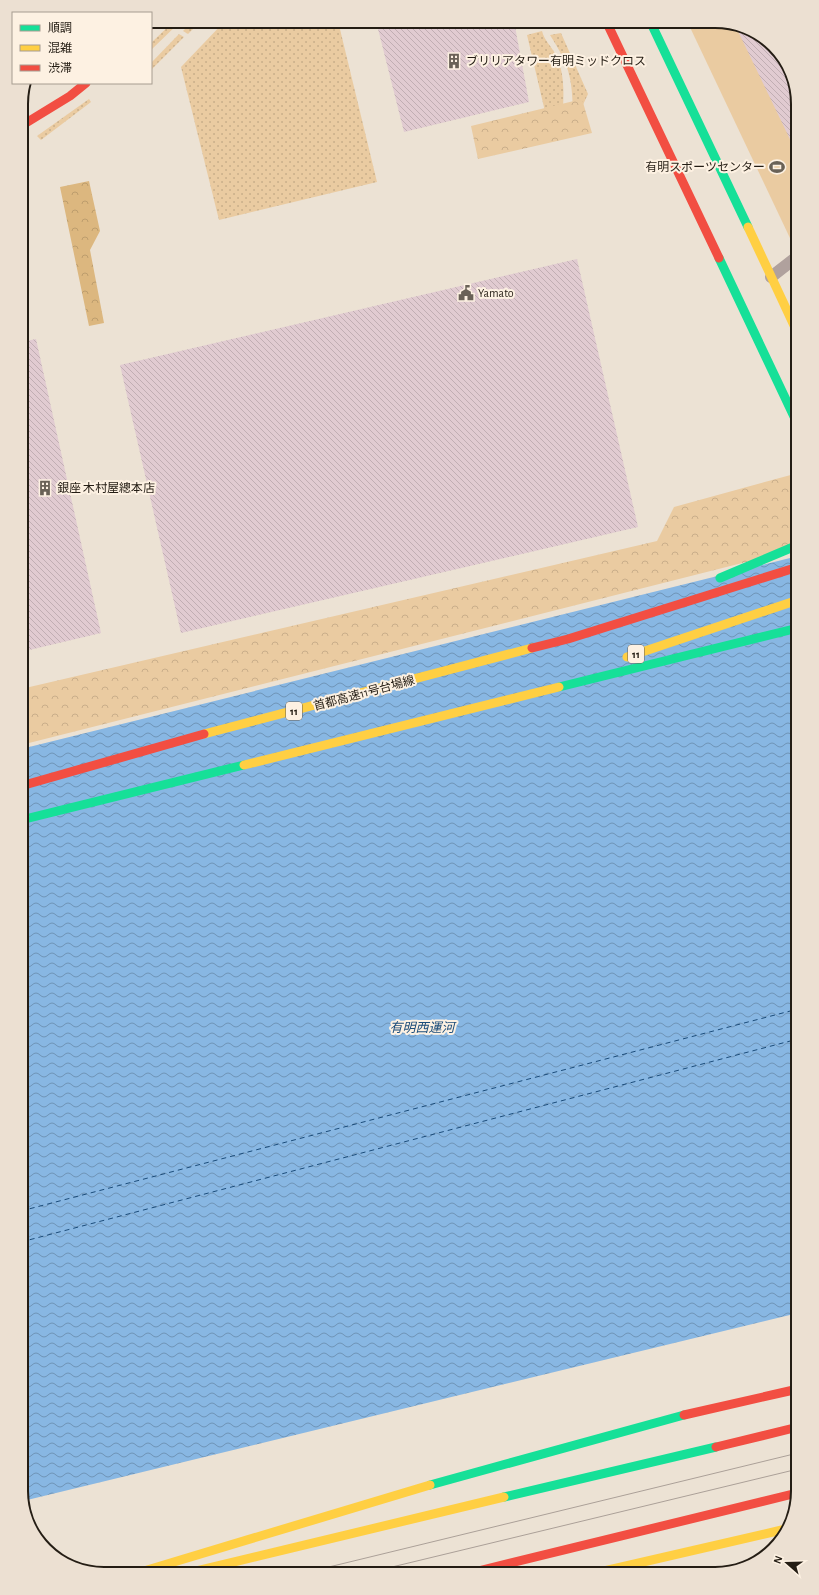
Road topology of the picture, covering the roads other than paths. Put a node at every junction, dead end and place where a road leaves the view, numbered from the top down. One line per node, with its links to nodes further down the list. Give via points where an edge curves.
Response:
1 (609, 28): 8 (main road)
2 (653, 28): 6 (main road)
3 (85, 84): 4 (main road)
4 (28, 122)
5 (791, 261): 6 (lane)
6 (771, 277): 7 (main road)
7 (791, 319)
8 (791, 410)
9 (791, 548): 11 (main road)
10 (791, 569): 15 (main road, 11)
11 (709, 583)
12 (687, 591): 15 (main road, 11)
13 (791, 602): 16 (main road, 11)
14 (791, 630): 18 (main road, 11)
15 (568, 639): 19 (main road, 首都高速11号台場線 / 11, via 227,728)
16 (617, 660)
17 (587, 670): 18 (main road, 11)
18 (474, 707): 20 (main road, 11)
19 (28, 784)
20 (28, 818)
21 (791, 1391): 27 (main road, via 661,1420 464,1475)
22 (791, 1429): 28 (main road)
23 (791, 1496): 26 (main road)
24 (791, 1496): 29 (main road)
25 (779, 1531): 30 (main road)
26 (614, 1548)
27 (157, 1567)
28 (214, 1567)
29 (495, 1567)
30 (621, 1567)

